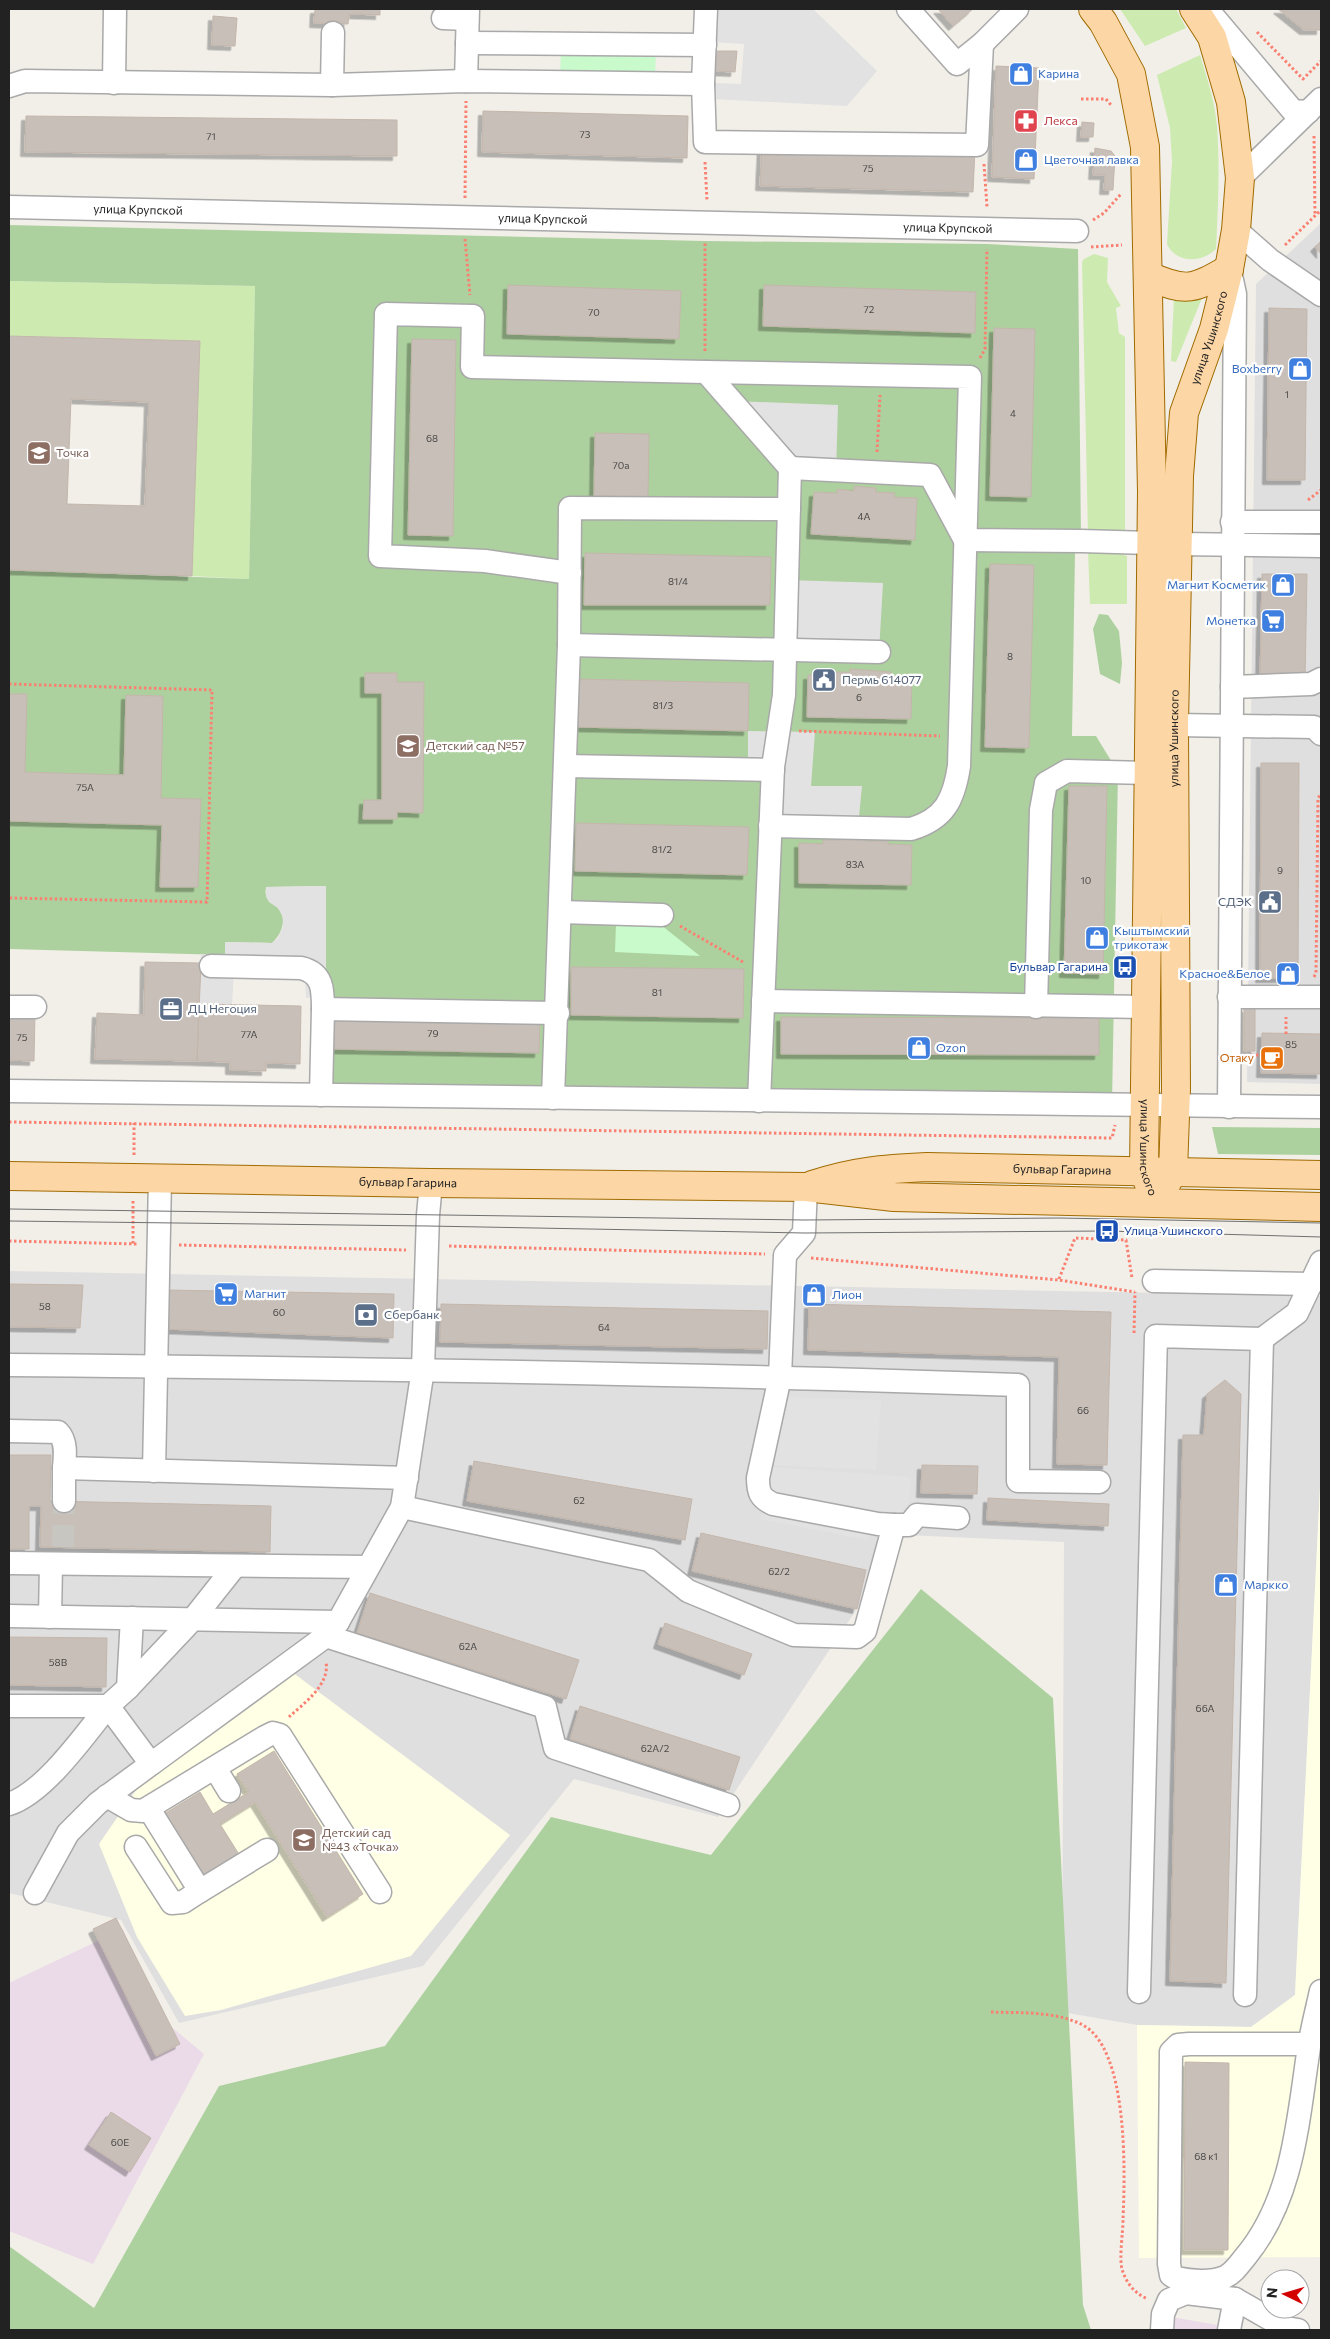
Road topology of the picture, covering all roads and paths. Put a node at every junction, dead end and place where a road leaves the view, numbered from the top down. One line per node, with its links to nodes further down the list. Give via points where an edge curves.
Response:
1 (115, 9): 17 (street)
2 (706, 9): 14 (street)
3 (908, 9): 13 (street, via 957,64)
4 (1016, 9): 13 (street)
5 (1093, 9): 37 (main road, улица Ушинского, via 1131,74 1145,146)
6 (1194, 9): 26 (main road, улица Ушинского, via 1212,37 1231,102)
7 (1207, 9): 23 (street, via 1293,111)
8 (468, 14): 9 (street); 12 (street)
9 (443, 18)
10 (1253, 27): 15 (path, via 1303,80)
11 (333, 32): 19 (street)
12 (467, 43): 14 (street); 16 (street)
13 (982, 44): 25 (street)
14 (705, 45): 18 (street)
15 (1321, 61)
16 (466, 81): 18 (street); 19 (street); 29 (path)
17 (114, 83): 19 (street); 20 (street, via 25,81)
18 (703, 84): 24 (street)
19 (332, 85)
20 (9, 86)
21 (1082, 99): 22 (path, via 1106,99)
22 (1114, 113)
23 (1314, 113): 26 (street); 30 (path)
24 (705, 142): 25 (street); 31 (path)
25 (977, 145): 32 (path, via 984,162)
26 (1240, 178): 33 (main road, улица Ушинского)
27 (1121, 191): 34 (path, via 1120,197)
28 (9, 207): 29 (street, улица Крупской)
29 (464, 216): 31 (street, улица Крупской); 39 (path)
30 (1315, 216)
31 (707, 222): 32 (street, улица Крупской); 40 (path)
32 (988, 228): 34 (street, улица Крупской); 42 (path, via 985,349)
33 (1236, 230): 36 (main road, улица Ушинского); 38 (street, via 1270,260)
34 (1082, 240): 35 (path)
35 (1122, 244)
36 (1229, 269): 37 (main road, via 1204,284 1188,288 1170,286); 46 (street, via 1235,294); 50 (main road, улица Ушинского, via 1214,329 1184,413)
37 (1149, 276): 49 (main road, улица Ушинского)
38 (1321, 295)
39 (472, 316): 40 (street, via 472,367); 53 (street, via 386,314 380,556 485,561)
40 (706, 372): 41 (street); 43 (street)
41 (881, 376): 42 (street); 44 (path)
42 (970, 376): 48 (street)
43 (790, 468): 44 (street); 45 (street)
44 (876, 472): 48 (street, via 930,475)
45 (789, 509): 53 (street, via 570,508); 55 (street)
46 (1232, 522): 47 (street); 51 (street)
47 (1321, 522)
48 (965, 540): 49 (street, via 1081,540); 64 (street)
49 (1150, 544): 50 (main road); 60 (main road, улица Ушинского)
50 (1178, 544): 51 (street); 60 (main road, улица Ушинского)
51 (1232, 545): 52 (street); 59 (street)
52 (1321, 546)
53 (570, 573): 54 (street)
54 (569, 645): 55 (street); 65 (street)
55 (785, 650): 56 (street); 62 (street)
56 (879, 652)
57 (1321, 679): 59 (street, via 1311,684)
58 (9, 684): 70 (path, via 212,690 207,902)
59 (1232, 687): 61 (street)
60 (1161, 725): 61 (street); 67 (main road, улица Ушинского); 89 (main road, улица Ушинского, via 1177,1007)
61 (1232, 725): 63 (street, via 1314,727); 76 (street)
62 (779, 731): 64 (path); 66 (street)
63 (1321, 734)
64 (960, 737): 69 (street, via 956,788 945,810 927,824 911,829)
65 (565, 766): 66 (street); 71 (street)
66 (774, 770): 69 (street)
67 (1147, 772): 79 (street, via 1067,771 1046,783 1041,810); 80 (main road, улица Ушинского)
68 (1321, 794): 75 (path, via 1318,798)
69 (770, 826): 74 (street)
70 (9, 898)
71 (560, 912): 72 (street); 83 (street)
72 (662, 915): 74 (path)
73 (211, 966): 82 (street, via 309,970 320,982)
74 (765, 975): 77 (street)
75 (1317, 988): 76 (street)
76 (1229, 997): 90 (street)
77 (763, 1001): 79 (street); 87 (street)
78 (9, 1007): 81 (street)
79 (1036, 1007): 80 (street)
80 (1146, 1007): 88 (main road, улица Ушинского)
81 (35, 1008)
82 (323, 1009): 83 (street); 85 (street)
83 (558, 1013): 86 (street)
84 (9, 1092): 85 (street)
85 (321, 1095): 86 (street)
86 (553, 1098): 87 (street)
87 (759, 1101): 88 (street)
88 (1145, 1105): 89 (street); 94 (main road, улица Ушинского)
89 (1175, 1105): 90 (street); 95 (main road, улица Ушинского)
90 (1229, 1106): 91 (street)
91 (1321, 1107)
92 (9, 1122): 93 (path)
93 (1112, 1138)
94 (1144, 1171): 95 (main road, бульвар Гагарина); 100 (main road, бульвар Гагарина, via 885,1169 845,1174); 101 (main road, улица Ушинского)
95 (1172, 1171): 96 (main road, бульвар Гагарина); 101 (main road, улица Ушинского)
96 (1321, 1175)
97 (9, 1176): 98 (main road, бульвар Гагарина)
98 (160, 1179): 99 (main road, бульвар Гагарина); 104 (street)
99 (431, 1183): 100 (main road, бульвар Гагарина); 105 (street)
100 (806, 1187): 101 (main road, бульвар Гагарина, via 894,1196); 106 (street, via 804,1233)
101 (1156, 1203): 102 (main road, бульвар Гагарина)
102 (1321, 1208)
103 (9, 1241): 104 (path)
104 (159, 1244): 105 (path, via 408,1250); 113 (street)
105 (427, 1245): 106 (path); 114 (street)
106 (785, 1255): 108 (path); 115 (street)
107 (1321, 1262): 110 (street)
108 (1059, 1280): 108 (path, via 1135,1292 1126,1240 1075,1238)
109 (1154, 1281): 110 (street)
110 (1311, 1284): 111 (street, via 1297,1313)
111 (1262, 1339): 152 (street, via 1156,1336); 153 (street)
112 (9, 1365): 113 (street)
113 (156, 1366): 114 (street); 118 (street)
114 (423, 1369): 115 (street); 119 (street)
115 (780, 1376): 120 (street, via 1018,1385 1018,1481); 124 (street, via 758,1478 758,1492 764,1500 849,1519)
116 (9, 1431): 117 (street, via 58,1432 65,1444)
117 (64, 1468): 118 (street); 121 (street)
118 (154, 1471): 119 (street)
119 (407, 1478): 122 (street)
120 (1099, 1482)
121 (64, 1501)
122 (402, 1507): 124 (street, via 649,1560 688,1591 794,1635 844,1638 857,1637 865,1631); 128 (street)
123 (958, 1518): 124 (street, via 917,1515 909,1525)
124 (894, 1525)
125 (59, 1558): 126 (street); 127 (street); 130 (street)
126 (9, 1563)
127 (235, 1566): 128 (street); 132 (street)
128 (368, 1567): 133 (street)
129 (9, 1616): 130 (street)
130 (50, 1617): 131 (street)
131 (132, 1618): 132 (street); 134 (street)
132 (192, 1619): 133 (street); 134 (street)
133 (332, 1629): 139 (street); 144 (street, via 545,1707 555,1748)
134 (128, 1688): 137 (street)
135 (316, 1690): 138 (path, via 284,1722)
136 (9, 1706): 137 (street)
137 (108, 1706): 139 (street); 143 (street, via 64,1761 22,1800)
138 (280, 1735): 140 (street, via 265,1737); 149 (street)
139 (151, 1764): 142 (street)
140 (215, 1768): 141 (street); 145 (street)
141 (229, 1791)
142 (107, 1796): 145 (street, via 136,1811); 150 (street, via 68,1833)
143 (9, 1804)
144 (728, 1805)
145 (149, 1808): 148 (street)
146 (136, 1847): 148 (street, via 172,1903 183,1902)
147 (267, 1850): 148 (street)
148 (200, 1891)
149 (380, 1892)
150 (35, 1893)
151 (1321, 1991): 155 (street)
152 (1139, 1992)
153 (1245, 1995)
154 (991, 2012): 157 (path, via 1045,2014 1080,2024 1097,2035 1110,2064 1122,2111 1122,2268 1133,2291 1147,2299)
155 (1309, 2044): 155 (street, via 1296,2140 1272,2217 1253,2248 1226,2277 1214,2280 1176,2278 1171,2275 1169,2264 1171,2052 1178,2045 1189,2044)
156 (1235, 2299): 157 (street, via 1186,2293); 158 (street); 160 (street)
157 (1169, 2300): 159 (street, via 1163,2314)
158 (1290, 2329)
159 (1162, 2330)
160 (1229, 2330)

